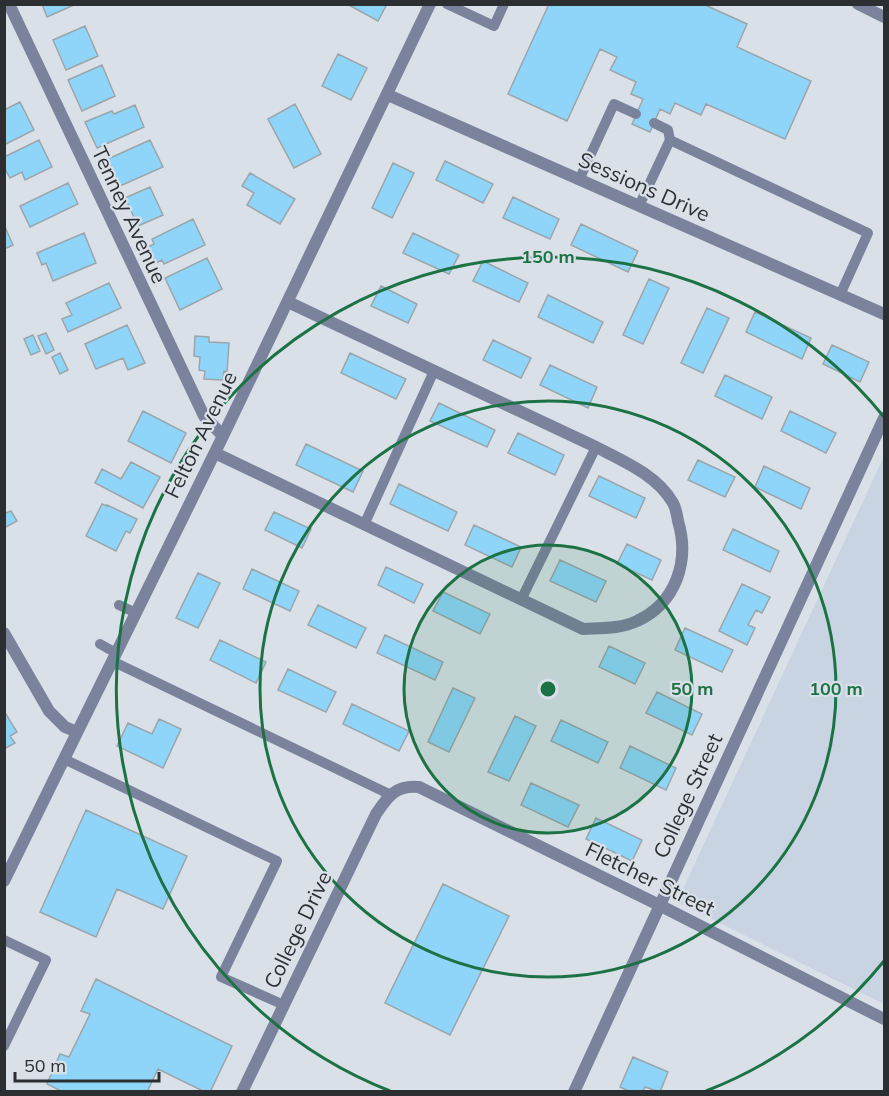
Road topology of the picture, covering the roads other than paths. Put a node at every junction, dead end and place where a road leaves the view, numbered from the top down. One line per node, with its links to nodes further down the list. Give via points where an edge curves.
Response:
1 (9, 4): 18 (street, Tenney Avenue, via 204,416)
2 (430, 4): 7 (street, Felton Avenue)
3 (447, 4): 4 (lane, via 494,26)
4 (504, 4)
5 (858, 4): 6 (street)
6 (885, 17)
7 (388, 95): 11 (street, Sessions Drive); 14 (street, Felton Avenue)
8 (636, 114): 11 (lane, via 614,104)
9 (654, 123): 10 (lane, via 668,130)
10 (670, 140): 12 (lane); 13 (lane, via 868,233)
11 (579, 180): 12 (street, Sessions Drive)
12 (639, 206): 13 (street, Sessions Drive)
13 (840, 295): 15 (street, Sessions Drive)
14 (288, 302): 16 (street); 18 (street, Felton Avenue)
15 (885, 314)
16 (434, 371): 19 (street); 21 (lane)
17 (885, 418): 32 (street, College Street)
18 (223, 436): 20 (street, Felton Avenue)
19 (596, 447): 22 (lane); 22 (street, via 656,483 673,504 683,554 679,576 657,609 635,622 608,628 583,628)
20 (215, 453): 21 (street); 24 (street, Felton Avenue)
21 (364, 525): 22 (street)
22 (521, 600)
23 (119, 605): 24 (lane)
24 (136, 613): 27 (street, Felton Avenue)
25 (4, 633): 28 (street, via 49,711)
26 (100, 645): 27 (lane)
27 (114, 657): 28 (street, Felton Avenue); 30 (lane)
28 (77, 732): 29 (street, Felton Avenue)
29 (64, 759): 31 (street, Felton Avenue); 34 (lane, via 277,861 221,977)
30 (392, 792): 32 (street, Fletcher Street, via 419,787); 34 (street, College Drive, via 376,814)
31 (4, 881)
32 (659, 905): 35 (street, Fletcher Street); 38 (street, College Street)
33 (4, 940): 36 (lane, via 46,960)
34 (284, 1005): 37 (street, College Drive)
35 (885, 1019)
36 (4, 1046)
37 (242, 1092)
38 (574, 1092)

